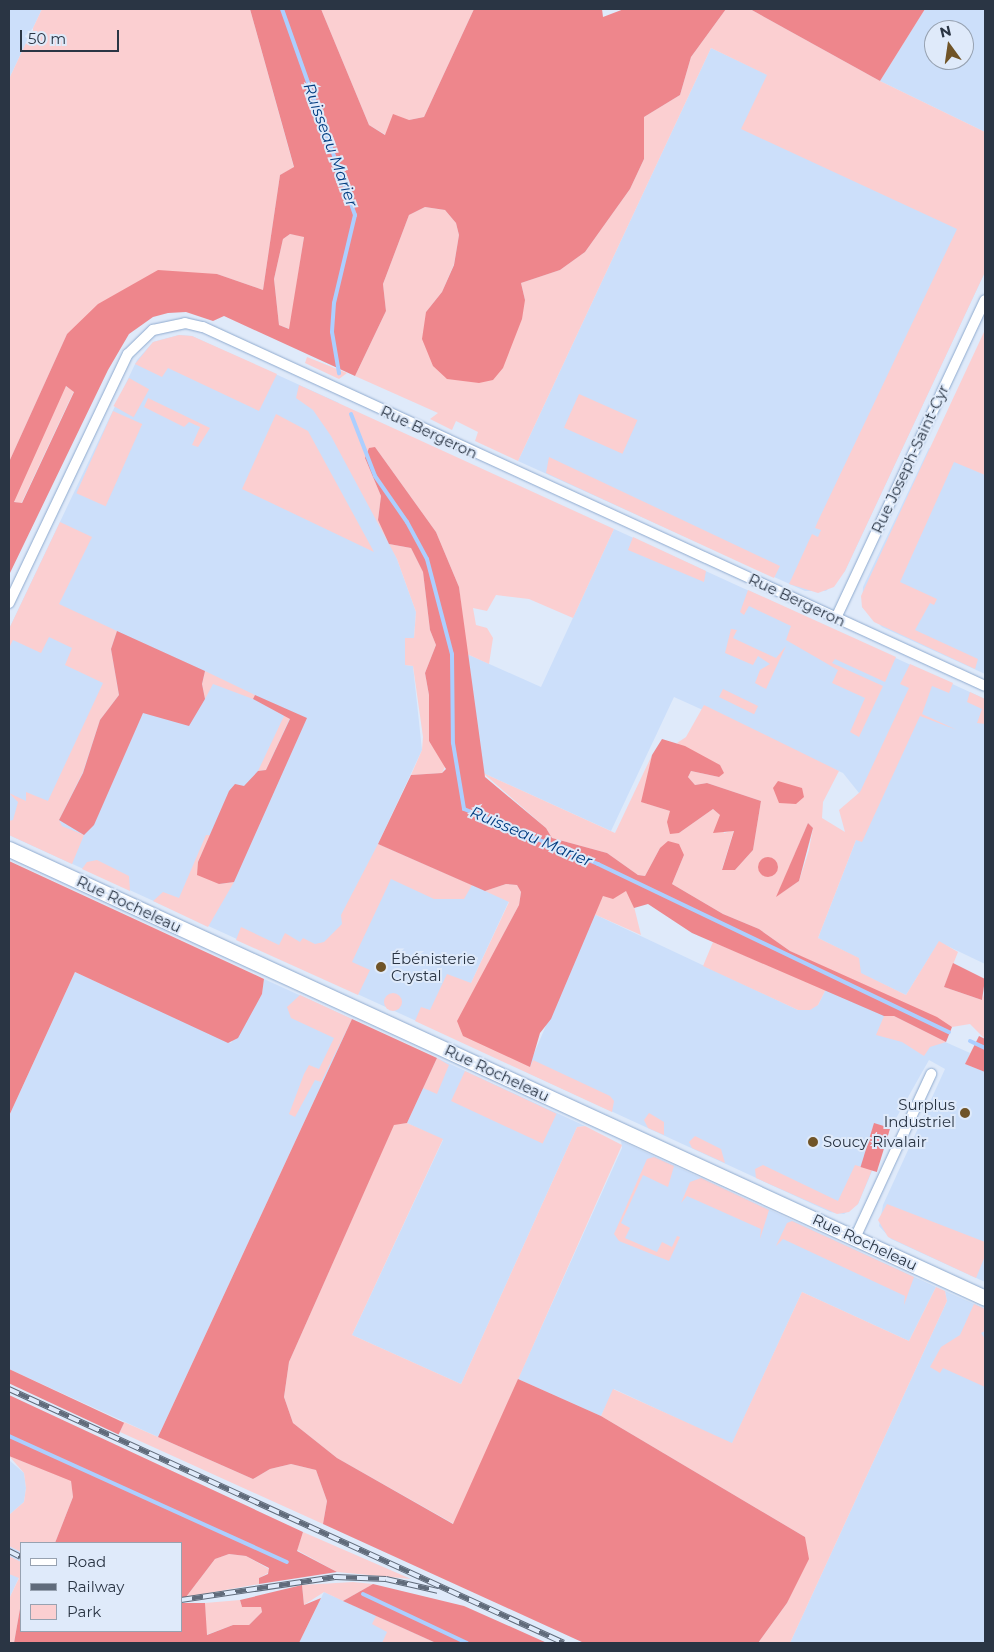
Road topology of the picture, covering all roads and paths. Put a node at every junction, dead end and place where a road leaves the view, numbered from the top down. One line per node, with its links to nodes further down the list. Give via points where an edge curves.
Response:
1 (985, 300): 3 (street, Rue Joseph-Saint-Cyr)
2 (9, 603): 3 (street, Rue Bergeron, via 128,354 154,330 185,323 203,327)
3 (836, 618): 4 (street, Rue Bergeron)
4 (985, 686)
5 (9, 848): 7 (street, Rue Rocheleau)
6 (931, 1074): 7 (street)
7 (855, 1238): 8 (street, Rue Rocheleau)
8 (985, 1298)

